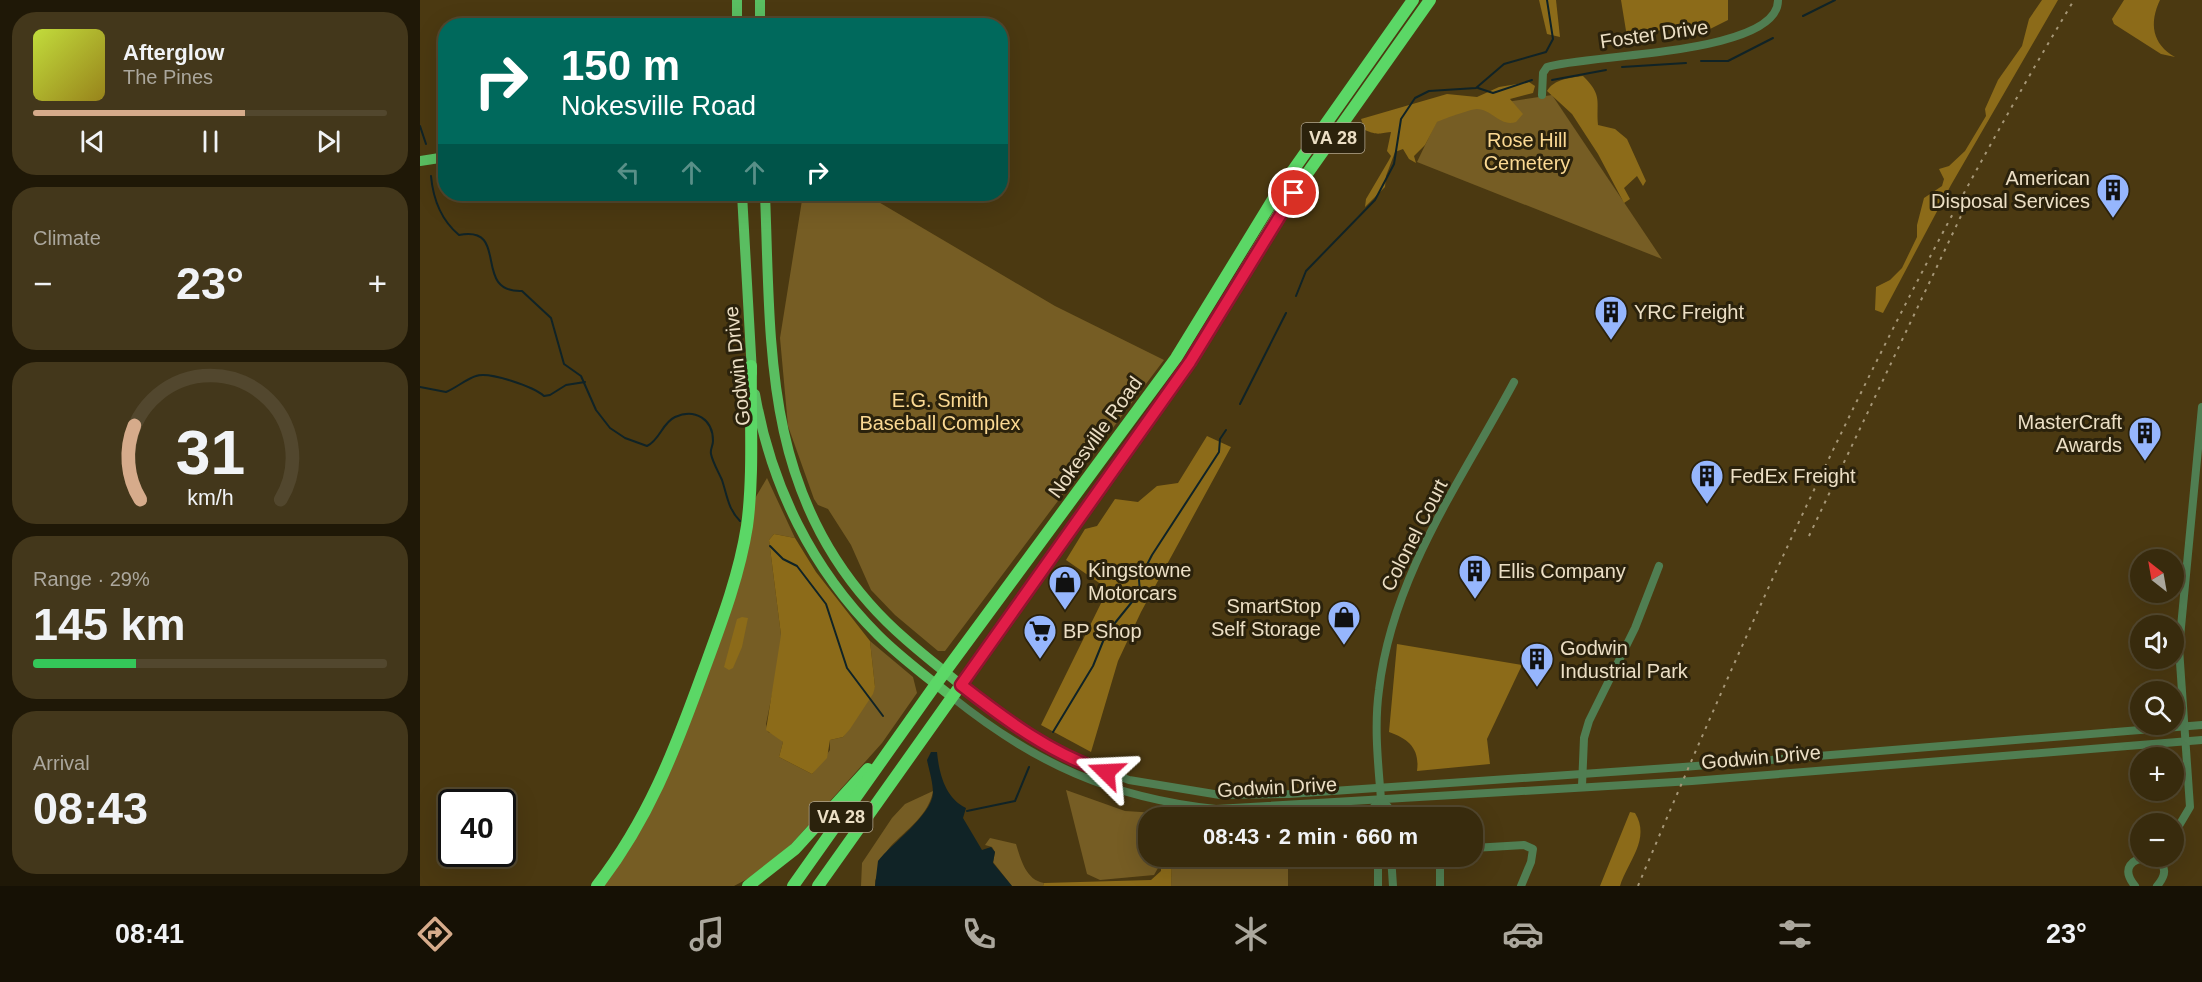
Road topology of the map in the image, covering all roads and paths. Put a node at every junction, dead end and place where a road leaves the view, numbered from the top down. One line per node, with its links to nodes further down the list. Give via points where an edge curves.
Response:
1 (737, 0): 6 (main road)
2 (760, 0): 7 (main road)
3 (1413, 0): 17 (highway, Nokesville Road / VA 28, via 1277,193 1176,358)
4 (1430, 0): 19 (highway, Nokesville Road / VA 28, via 1280,212 1190,362)
5 (1778, 0): 8 (street, Foster Drive, via 1773,17 1726,41 1547,67)
6 (737, 18)
7 (760, 18)
8 (1542, 95)
9 (438, 158): 10 (main road)
10 (420, 161)
11 (742, 201): 13 (main road, Godwin Drive)
12 (765, 201): 17 (main road, Godwin Drive, via 775,390 801,493 827,544 862,594 903,637)
13 (751, 366): 18 (main road, Godwin Drive, via 769,456 804,537 860,616); 41 (highway, via 748,510 732,591 654,798 633,836)
14 (1514, 382): 28 (street, Colonel Court, via 1416,560 1395,612 1378,696)
15 (2202, 407): 22 (street, via 2179,648)
16 (1659, 566): 26 (street, via 1635,628 1588,721)
17 (945, 672): 18 (highway, Nokesville Road / VA 28); 19 (main road, Godwin Drive)
18 (936, 684): 20 (main road, Godwin Drive); 25 (highway, Nokesville Road / VA 28)
19 (961, 685): 20 (highway, Nokesville Road / VA 28); 27 (street, Godwin Drive, via 1044,744 1100,770)
20 (952, 697): 31 (street, Godwin Drive, via 1048,763 1110,789); 44 (highway, Nokesville Road / VA 28)
21 (2202, 725): 22 (street, Godwin Drive)
22 (2185, 727): 24 (street); 26 (street, Godwin Drive)
23 (2202, 740): 24 (street, Godwin Drive)
24 (2186, 742): 29 (street, Godwin Drive, via 1692,781); 34 (street, via 2190,807)
25 (890, 748): 42 (highway, via 795,849); 43 (highway, Nokesville Road / VA 28)
26 (1582, 772): 28 (street, Godwin Drive); 29 (street)
27 (1157, 786): 28 (street, Godwin Drive, via 1243,796); 31 (street)
28 (1380, 786): 30 (street, Colonel Court)
29 (1582, 786): 30 (street, Godwin Drive)
30 (1381, 799): 31 (street, Godwin Drive, via 1240,810); 32 (street); 33 (street)
31 (1155, 801)
32 (1374, 807)
33 (1388, 807)
34 (2184, 817)
35 (1483, 848): 48 (street, via 1524,845 1533,849)
36 (1378, 867): 45 (street)
37 (1392, 867): 46 (street)
38 (1440, 867): 47 (street)
39 (2131, 867): 49 (street, via 2129,874)
40 (2160, 867): 50 (street, via 2163,873)
41 (597, 886)
42 (748, 886)
43 (793, 886)
44 (820, 886)
45 (1378, 886)
46 (1393, 886)
47 (1440, 886)
48 (1521, 886)
49 (2135, 886)
50 (2157, 886)

